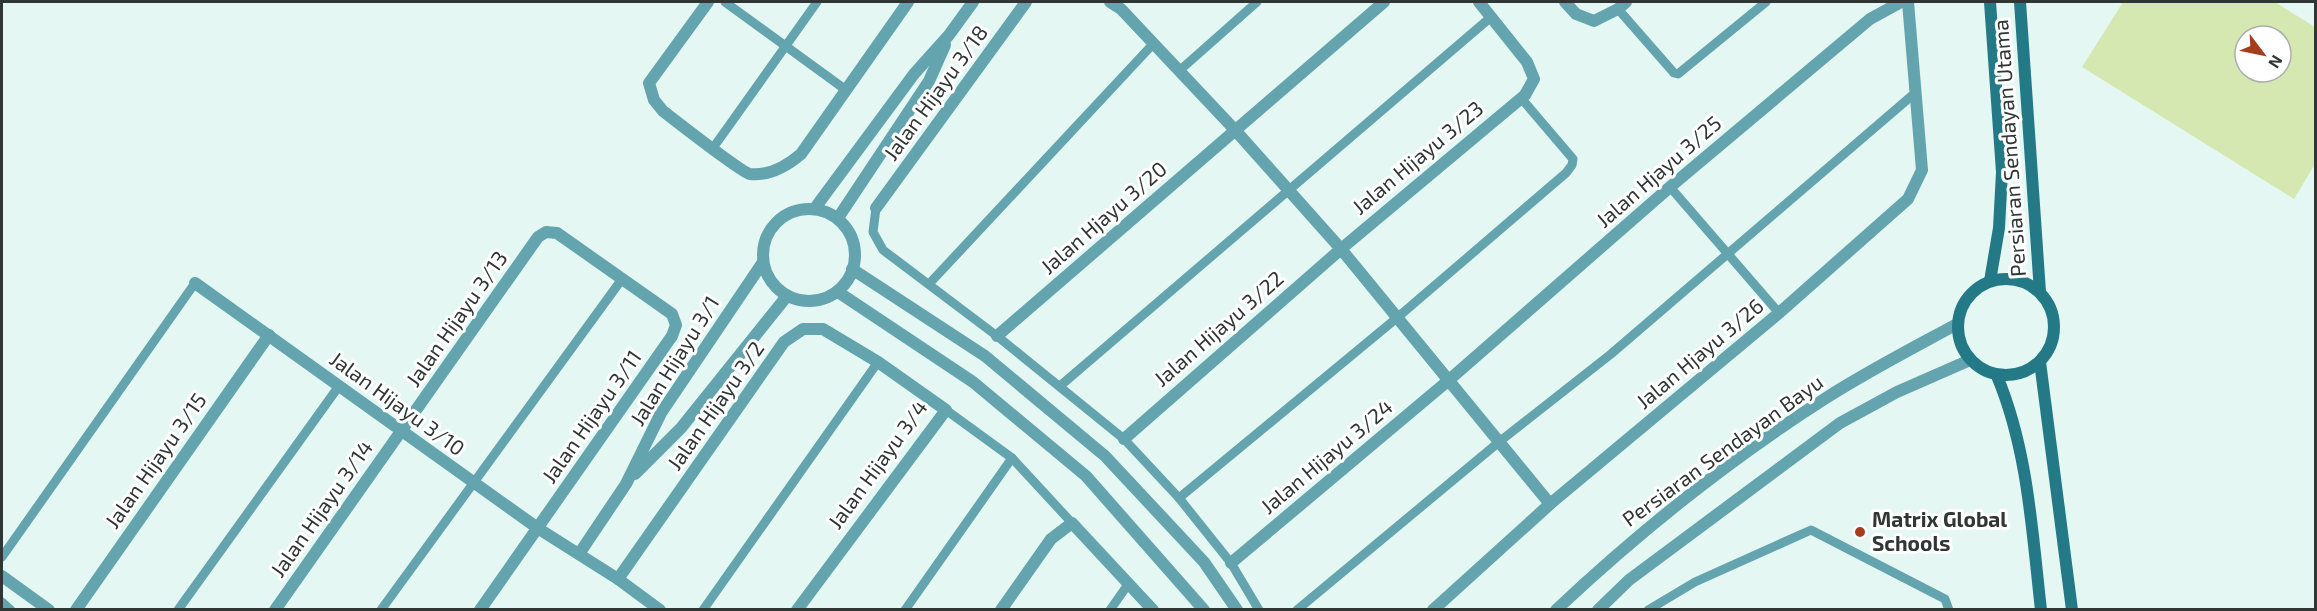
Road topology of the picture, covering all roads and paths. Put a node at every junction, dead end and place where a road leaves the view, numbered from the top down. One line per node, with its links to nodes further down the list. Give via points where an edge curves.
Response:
1 (708, 2): 28 (street, via 649,83 654,100 663,111)
2 (725, 2): 22 (lane)
3 (817, 2): 22 (lane)
4 (908, 2): 24 (street)
5 (973, 2): 20 (street)
6 (1026, 2): 32 (street, Jalan Hijayu 3/18)
7 (1110, 2): 17 (street)
8 (1257, 2): 23 (lane)
9 (1384, 2): 27 (street, Jalan Hjayu 3/20)
10 (1479, 2): 19 (street)
11 (1565, 2): 18 (street, via 1576,14 1594,21)
12 (1766, 2): 18 (lane, via 1678,74)
13 (1901, 2): 29 (street, Jalan Hjayu 3/25, via 1870,19)
14 (1908, 2): 25 (street, Jalan Hjayu 3/26)
15 (1990, 2): 39 (main road, Persiaran Sendayan Utama, via 2002,172 1999,228)
16 (2020, 2): 43 (main road, Persiaran Sendayan Utama)
17 (1125, 5): 21 (street)
18 (1622, 5)
19 (1491, 17): 26 (street, via 1527,62 1534,79); 30 (lane)
20 (949, 35): 31 (street, via 914,74); 33 (street, via 929,81)
21 (1154, 43): 23 (street); 41 (lane)
22 (785, 46): 24 (lane); 28 (lane)
23 (1179, 71): 27 (street)
24 (846, 90): 28 (street, via 801,154 769,173 748,174)
25 (1915, 93): 35 (lane); 45 (street, Jalan Hjayu 3/26, via 1922,170 1908,199)
26 (1521, 98): 34 (street, Jalan Hijayu 3/23); 46 (lane, via 1573,159 1572,165)
27 (1236, 130): 30 (street); 49 (street, Jalan Hjayu 3/20)
28 (713, 148)
29 (1670, 187): 35 (lane); 54 (street, Jalan Hjayu 3/25)
30 (1289, 191): 34 (street); 56 (lane)
31 (815, 208): 33 (street); 36 (street, via 787,213 776,222 765,240)
32 (876, 208): 41 (lane, via 873,232 883,250)
33 (838, 218): 37 (street, via 853,240)
34 (1341, 249): 46 (street); 59 (street, Jalan Hijayu 3/22)
35 (1726, 254): 45 (lane); 60 (lane, via 1611,354)
36 (763, 262): 44 (street, via 767,276); 63 (street, Jalan Hijayu 3/1, via 661,413)
37 (852, 270): 42 (street); 90 (street, via 985,356 1105,456 1204,562)
38 (622, 279): 58 (street, Jalan Hijayu 3/13, via 557,233 546,232 538,237); 62 (lane); 67 (street, Jalan Hijayu 3/11, via 672,314 676,325)
39 (1990, 281): 43 (main road, via 2016,279); 47 (main road, via 1967,298)
40 (195, 283): 48 (street, Jalan Hijayu 3/10); 69 (lane)
41 (929, 285): 49 (lane)
42 (838, 292): 44 (street, via 815,301); 89 (street, via 973,382 1086,476)
43 (2040, 292): 52 (main road, via 2054,319 2054,335)
44 (787, 296): 63 (street, Jalan Hijayu 3/1, via 681,428)
45 (1779, 313): 65 (street, Jalan Hjayu 3/26)
46 (1398, 317): 54 (street); 64 (lane)
47 (1957, 324): 50 (main road, via 1962,350); 94 (street, Persiaran Sendayan Bayu, via 1867,373 1781,427 1656,522)
48 (268, 335): 55 (street, Jalan Hijayu 3/10); 77 (street, Jalan Hijayu 3/15)
49 (998, 336): 56 (lane)
50 (1970, 360): 53 (main road); 95 (street, via 1897,392 1840,423 1629,580)
51 (878, 362): 57 (street, Jalan Hijayu 3/4); 72 (street, Jalan Hijayu 3/2, via 823,329 803,329 784,342); 83 (lane)
52 (2040, 362): 53 (main road, via 2012,376); 99 (main road)
53 (1997, 376): 98 (main road, via 2018,436)
54 (1449, 380): 60 (street); 70 (street, Jalan Hijayu 3/24)
55 (339, 386): 58 (street, Jalan Hijayu 3/10); 78 (lane)
56 (1060, 386): 59 (lane)
57 (946, 410): 61 (lane); 84 (street, Jalan Hijayu 3/4)
58 (401, 431): 62 (street, Jalan Hijayu 3/10); 79 (street, Jalan Hijayu 3/14)
59 (1124, 440): 64 (lane)
60 (1499, 442): 65 (street); 92 (lane)
61 (1012, 458): 66 (lane); 85 (lane)
62 (474, 483): 67 (street, Jalan Hijayu 3/10); 80 (lane)
63 (626, 484): 68 (street, Jalan Hijayu 3/1)
64 (1179, 498): 70 (lane)
65 (1550, 504): 93 (street, Jalan Hjayu 3/26)
66 (1072, 524): 73 (street); 86 (street, via 1051,539)
67 (538, 529): 68 (street, Jalan Hijayu 3/10); 81 (street, Jalan Hijayu 3/11)
68 (579, 554): 72 (street, Jalan Hijayu 3/10)
69 (2, 557)
70 (1231, 563): 91 (lane)
71 (2, 576): 76 (street)
72 (618, 579): 82 (street, Jalan Hijayu 3/10)
73 (1128, 583): 87 (lane); 88 (street)
74 (2, 602): 75 (lane)
75 (11, 609)
76 (49, 609)
77 (76, 609)
78 (178, 609)
79 (275, 609)
80 (381, 609)
81 (480, 609)
82 (660, 609)
83 (703, 609)
84 (796, 609)
85 (905, 609)
86 (1001, 609)
87 (1110, 609)
88 (1153, 609)
89 (1204, 609)
90 (1237, 609)
91 (1259, 609)
92 (1297, 609)
93 (1433, 609)
94 (1556, 609)
95 (1598, 609)
96 (1648, 609): 97 (lane, via 1695,582 1811,531 1945,598)
97 (1948, 609)
98 (2042, 609)
99 (2072, 609)

